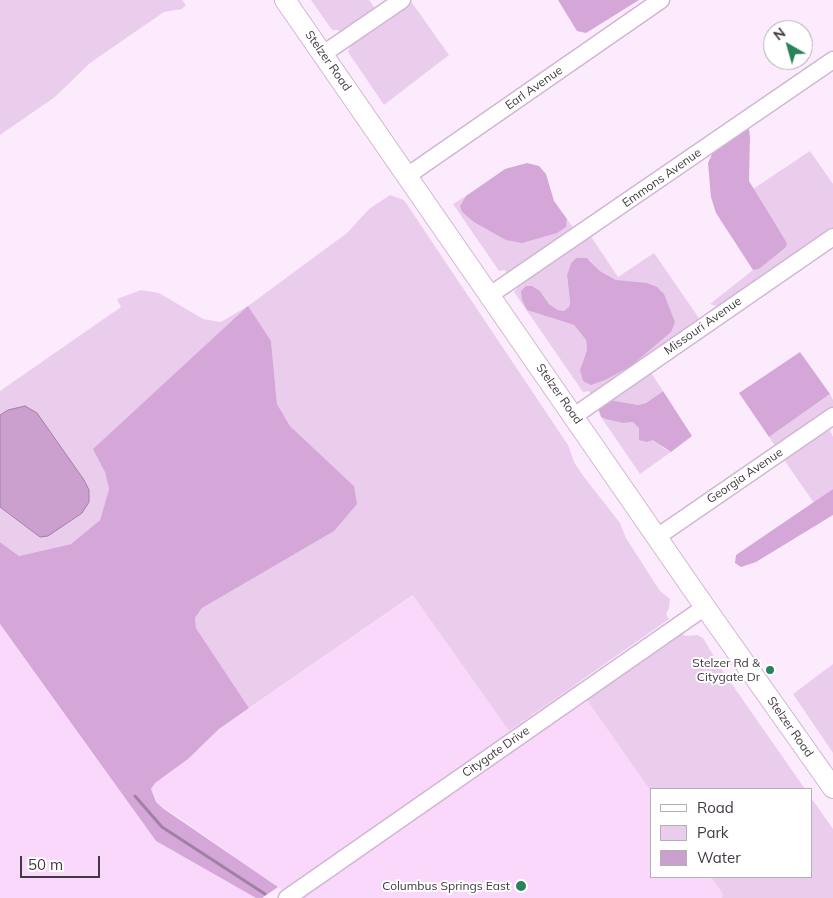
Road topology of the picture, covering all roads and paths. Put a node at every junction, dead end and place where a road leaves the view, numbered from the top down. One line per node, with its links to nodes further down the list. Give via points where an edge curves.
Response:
1 (285, 0): 4 (main road, Stelzer Road)
2 (402, 0): 4 (street)
3 (661, 0): 6 (street, Earl Avenue)
4 (323, 54): 6 (main road, Stelzer Road)
5 (833, 60): 8 (street, Emmons Avenue)
6 (407, 176): 8 (main road, Stelzer Road)
7 (833, 237): 9 (street, Missouri Avenue)
8 (490, 295): 9 (main road, Stelzer Road)
9 (574, 416): 11 (main road, Stelzer Road)
10 (833, 416): 11 (street, Georgia Avenue)
11 (657, 537): 12 (main road, Stelzer Road)
12 (705, 607): 13 (main road, Stelzer Road); 14 (street, Citygate Drive)
13 (833, 788)
14 (287, 898)

